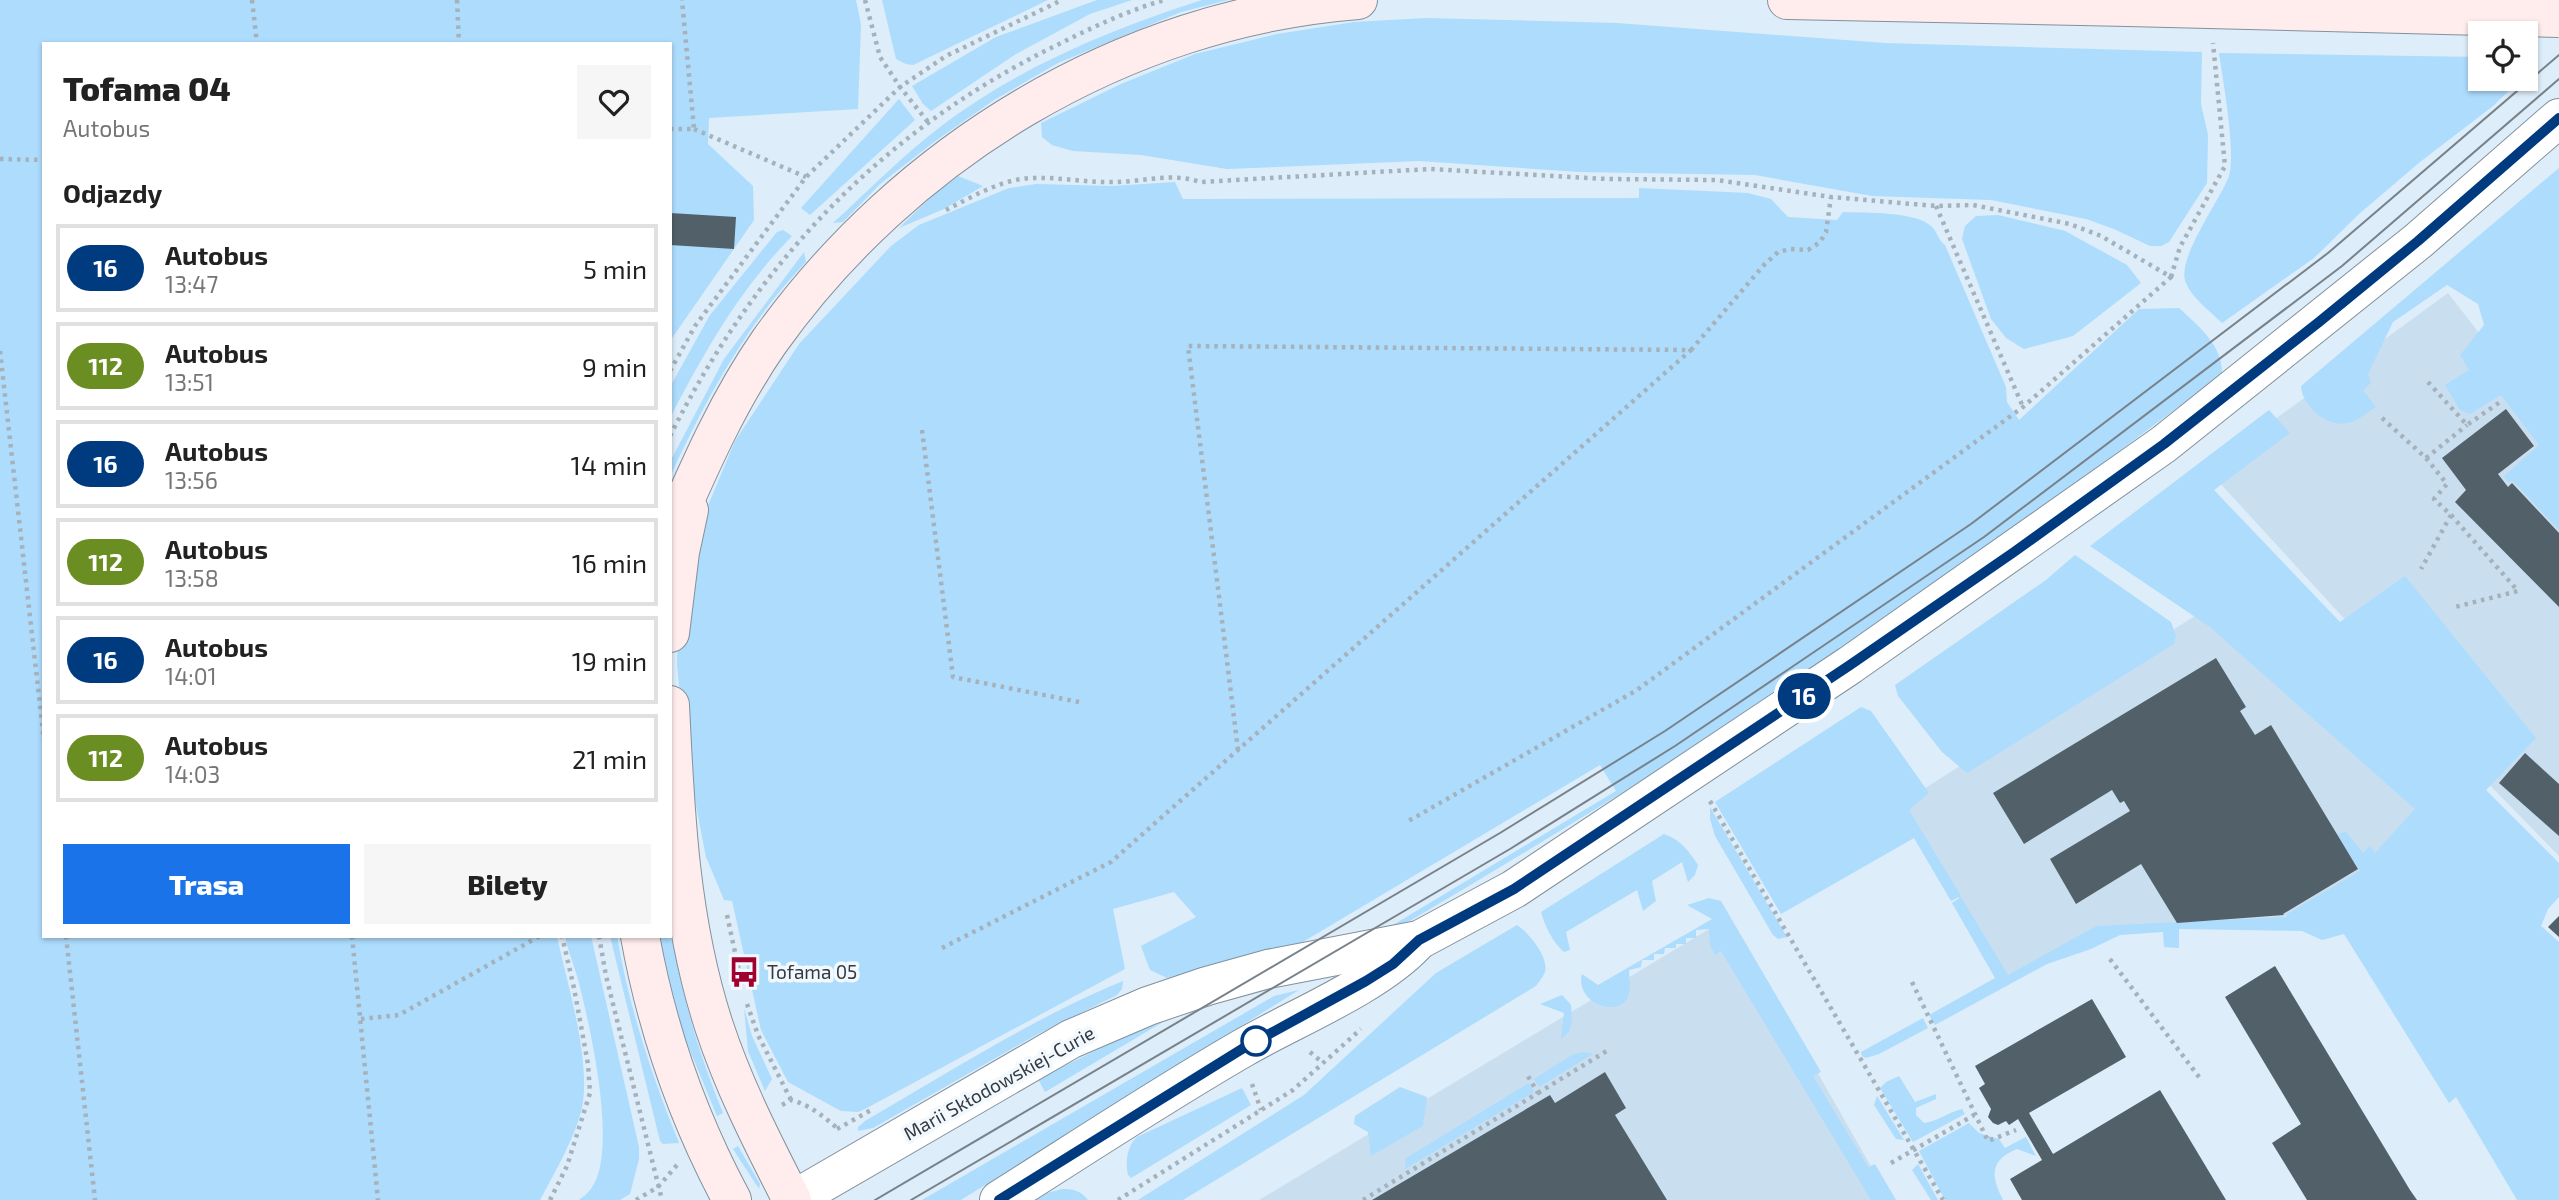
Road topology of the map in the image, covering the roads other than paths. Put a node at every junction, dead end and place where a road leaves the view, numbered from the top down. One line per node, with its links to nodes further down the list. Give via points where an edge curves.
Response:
1 (1358, 0): 5 (main road, via 1280,11 1159,43 1055,90 944,161 892,202 807,292 738,393)
2 (1787, 0): 3 (main road, bridge)
3 (2559, 18)
4 (2559, 118): 10 (street, Marii Skłodowskiej-Curie, via 2418,241 2164,444 1670,786 1514,889)
5 (697, 473): 6 (main road); 7 (main road)
6 (672, 529)
7 (672, 616)
8 (672, 742): 12 (main road, via 678,851 704,989 752,1122)
9 (640, 938): 11 (main road, via 672,1064 694,1125)
10 (1419, 940): 12 (street, Marii Skłodowskiej-Curie, via 1268,969 1148,1006 1071,1039); 13 (street, Marii Skłodowskiej-Curie, via 1366,981 1242,1049)
11 (732, 1200)
12 (793, 1200)
13 (999, 1200)

